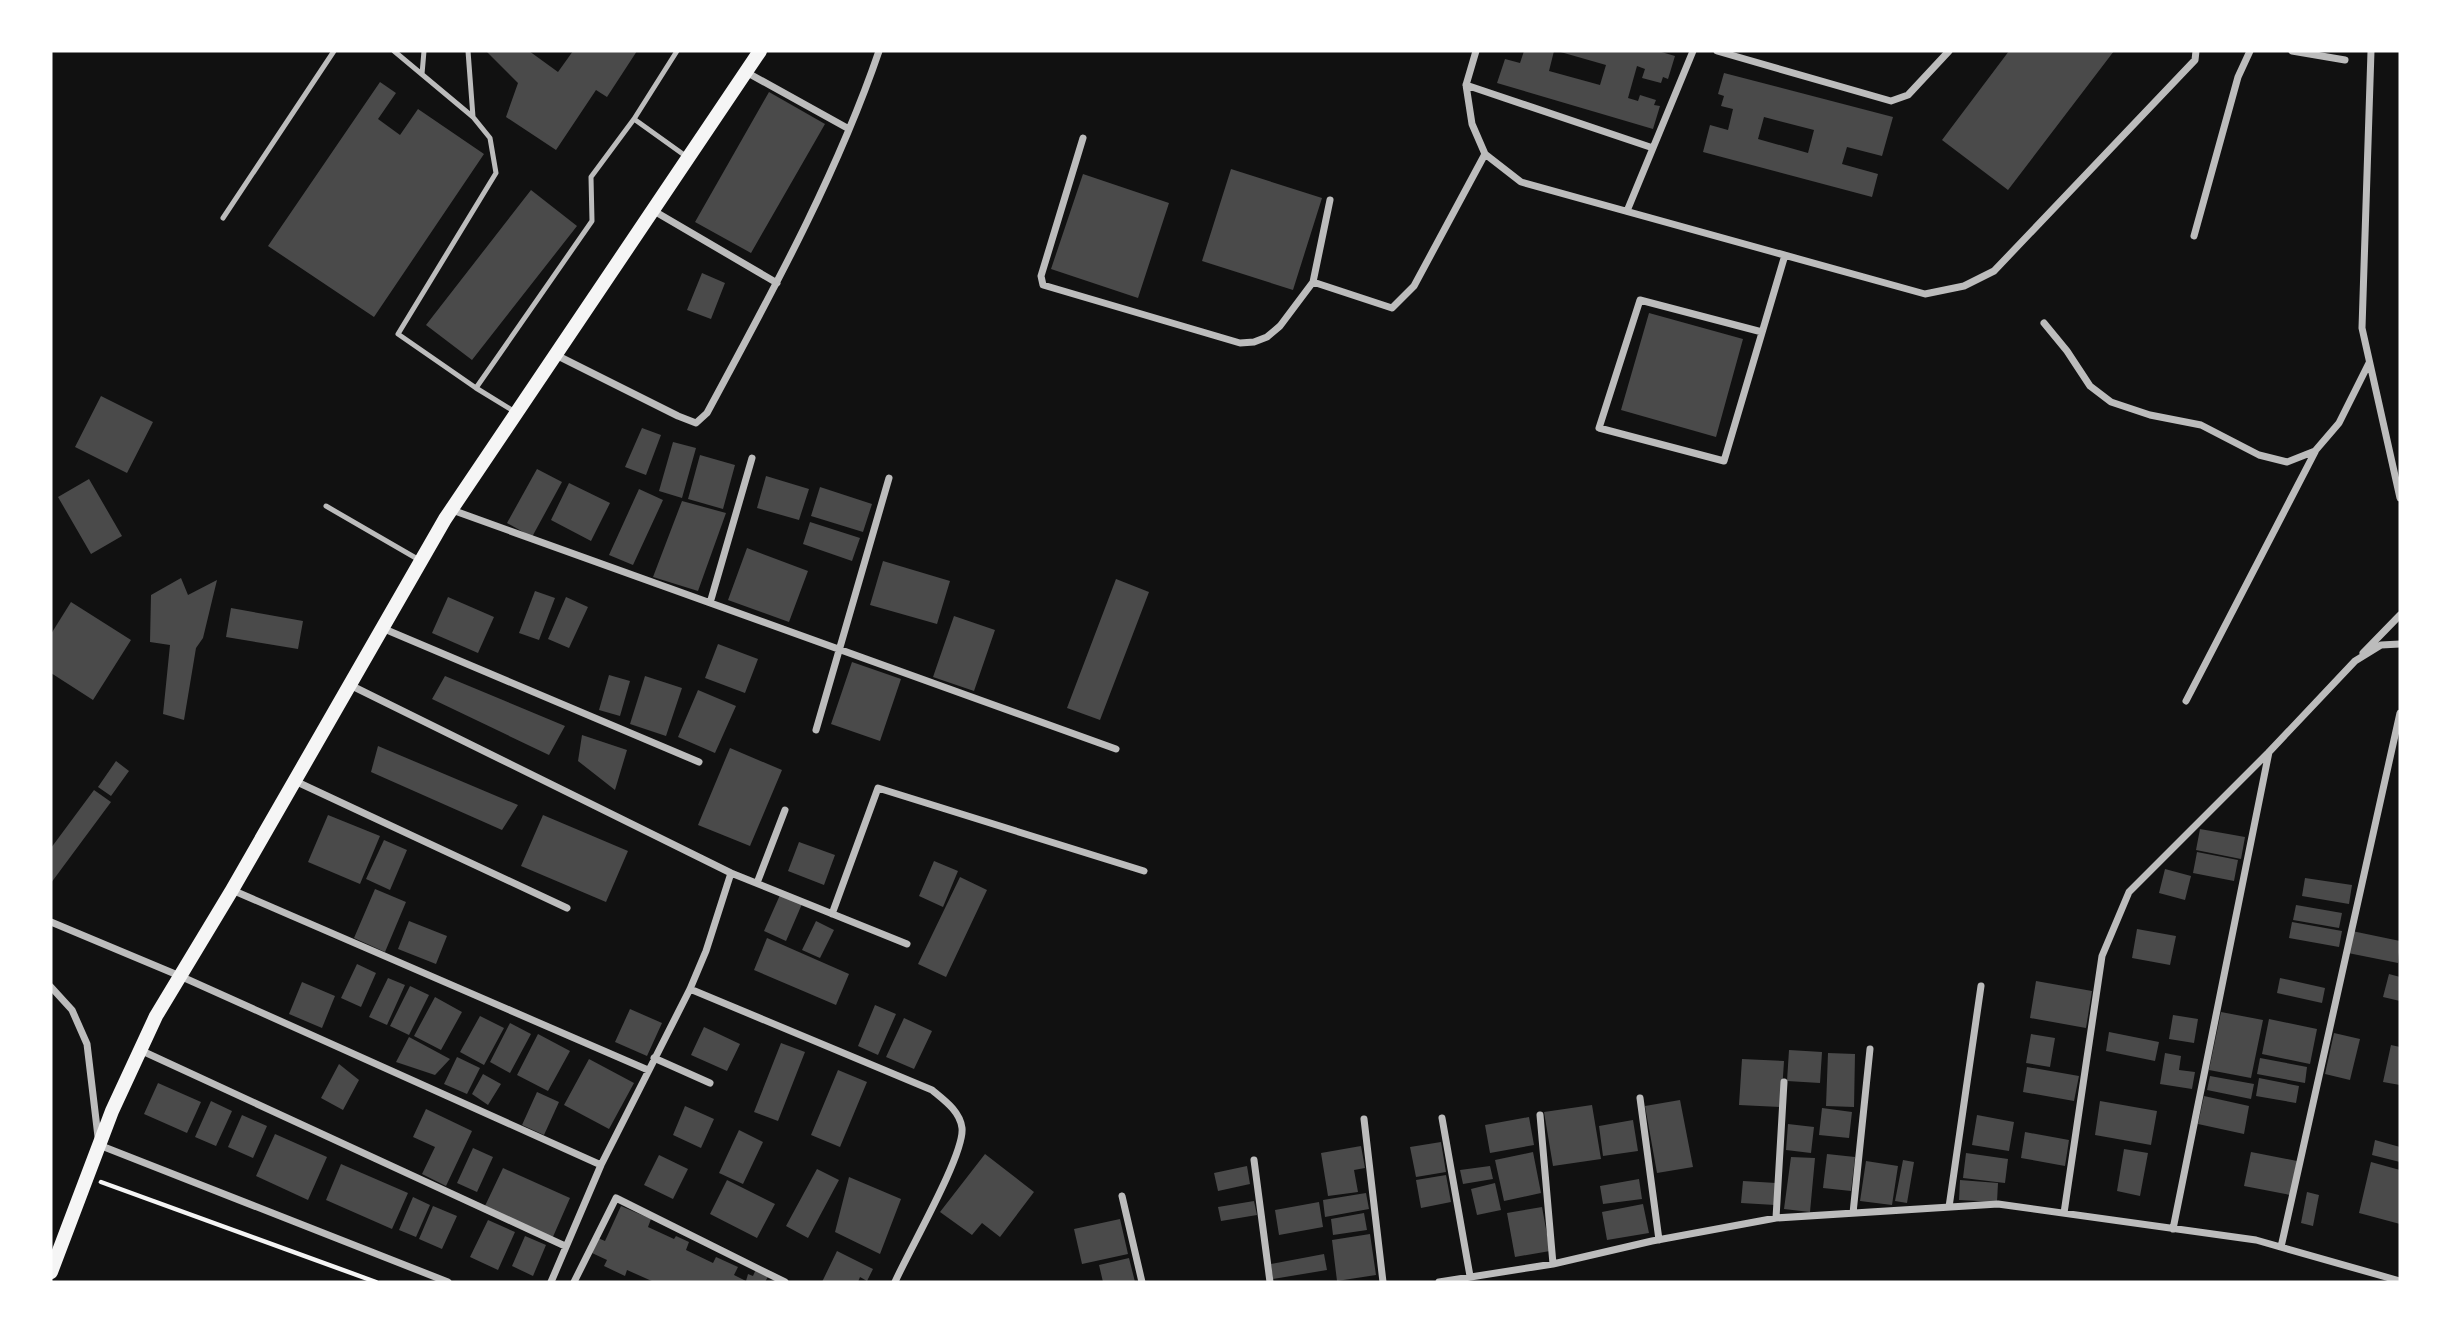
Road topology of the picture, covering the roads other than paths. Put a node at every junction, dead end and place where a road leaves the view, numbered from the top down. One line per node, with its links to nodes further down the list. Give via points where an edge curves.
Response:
1 (334, 51): 31 (lane)
2 (394, 51): 19 (lane)
3 (424, 51): 19 (lane)
4 (468, 51): 21 (lane)
5 (677, 51): 22 (lane)
6 (760, 51): 18 (main road)
7 (879, 51): 23 (street)
8 (1476, 51): 20 (street)
9 (1693, 51): 25 (street)
10 (1717, 51): 16 (street)
11 (1949, 51): 16 (street, via 1908,95 1891,101)
12 (2196, 51): 33 (street, via 2195,60 1994,271 1964,286 1926,294)
13 (2250, 51): 32 (street, via 2238,76)
14 (2292, 51): 17 (street)
15 (2371, 51): 39 (street, via 2362,328)
16 (1748, 54)
17 (2345, 61)
18 (746, 72): 23 (street); 27 (main road)
19 (422, 74): 21 (lane)
20 (1466, 85): 25 (street); 26 (street, via 1472,124)
21 (473, 117): 40 (lane, via 490,138 496,173 398,334)
22 (634, 119): 27 (lane); 40 (lane, via 591,177 592,221)
23 (849, 129): 35 (street)
24 (1083, 138): 34 (street, via 1041,276 1043,285 1240,343 1267,337)
25 (1653, 148): 30 (street)
26 (1485, 154): 30 (street, via 1521,182); 34 (street, via 1414,286 1392,308)
27 (687, 157): 29 (main road)
28 (1330, 200): 34 (street)
29 (654, 211): 35 (street); 38 (main road)
30 (1627, 211): 33 (street)
31 (223, 218)
32 (2194, 236)
33 (1785, 255): 37 (street)
34 (1313, 282)
35 (776, 283): 38 (street, via 707,413 696,423)
36 (2044, 323): 42 (street, via 2090,386 2111,402 2201,425 2259,456 2287,462)
37 (1762, 332): 37 (street, via 1724,461 1599,428 1640,300)
38 (556, 355): 41 (main road)
39 (2369, 362): 42 (street, via 2339,424); 45 (street)
40 (476, 388): 41 (lane)
41 (517, 414): 47 (main road)
42 (2315, 451): 56 (street)
43 (752, 458): 49 (street)
44 (889, 478): 53 (street)
45 (2400, 498)
46 (326, 506): 48 (lane)
47 (452, 510): 48 (main road); 49 (street)
48 (421, 561): 51 (main road)
49 (710, 603): 53 (street)
50 (2400, 615): 54 (street)
51 (381, 628): 55 (main road); 61 (street)
52 (2400, 644): 54 (street, via 2382,645)
53 (839, 650): 58 (street); 59 (street)
54 (2355, 661): 60 (street)
55 (350, 685): 62 (main road); 65 (street)
56 (2186, 701)
57 (2400, 713): 97 (street)
58 (816, 730)
59 (1116, 750)
60 (2269, 752): 92 (street, via 2129,892 2102,956); 94 (street)
61 (699, 762)
62 (294, 781): 67 (main road); 68 (street)
63 (785, 810): 66 (street)
64 (1144, 871): 69 (street, via 878,788)
65 (731, 873): 66 (street); 75 (street)
66 (757, 883): 69 (street)
67 (232, 890): 72 (main road); 79 (street)
68 (567, 908)
69 (832, 914): 71 (street)
70 (51, 922): 72 (street)
71 (907, 944)
72 (180, 976): 77 (main road); 88 (street)
73 (1981, 986): 90 (street)
74 (51, 987): 86 (street, via 72,1010 87,1044)
75 (690, 989): 78 (street); 106 (street, via 932,1090 952,1107 962,1127 959,1152)
76 (1870, 1049): 91 (street)
77 (140, 1050): 86 (main road); 96 (street)
78 (654, 1058): 79 (street); 80 (street)
79 (648, 1070): 88 (street)
80 (710, 1083)
81 (1784, 1083): 93 (street)
82 (1640, 1098): 95 (street)
83 (1540, 1115): 98 (street)
84 (1443, 1118): 100 (street)
85 (1364, 1119): 109 (street)
86 (99, 1145): 99 (main road); 102 (street)
87 (1254, 1160): 108 (street)
88 (601, 1165): 96 (street)
89 (1122, 1196): 107 (street)
90 (1950, 1206): 91 (street); 92 (street, via 1998,1204)
91 (1853, 1213): 93 (street)
92 (2064, 1213): 94 (street)
93 (1776, 1218): 95 (street)
94 (2173, 1228): 97 (street)
95 (1659, 1240): 98 (street)
96 (565, 1247): 103 (street)
97 (2281, 1247): 101 (street)
98 (1553, 1264): 100 (street)
99 (51, 1272)
100 (1471, 1276): 110 (street)
101 (2400, 1281)
102 (448, 1282)
103 (551, 1282)
104 (574, 1282): 105 (street, via 616,1198)
105 (785, 1282)
106 (895, 1282)
107 (1142, 1282)
108 (1269, 1282)
109 (1383, 1282)
110 (1439, 1282)

